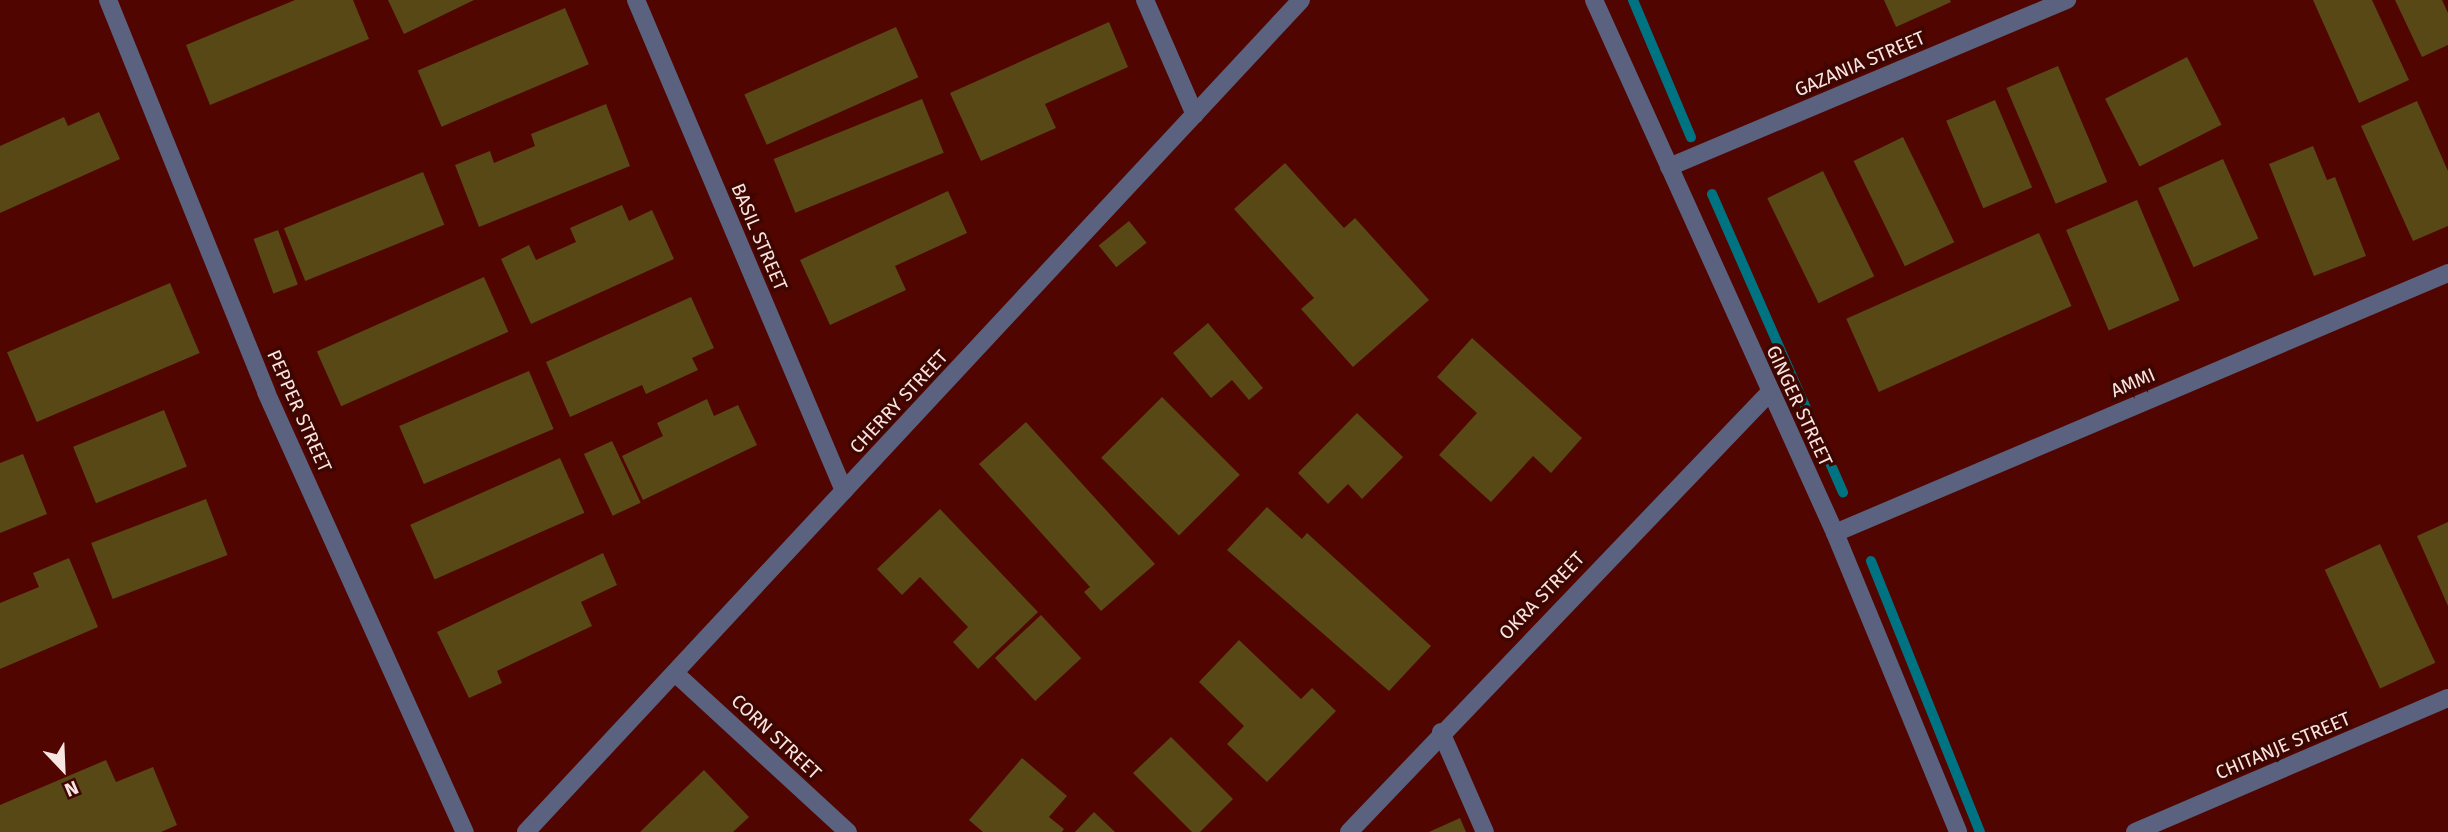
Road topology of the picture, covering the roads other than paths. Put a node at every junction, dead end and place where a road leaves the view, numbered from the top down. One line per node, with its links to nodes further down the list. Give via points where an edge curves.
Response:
1 (108, 0): 16 (street, PEPPER STREET, via 266,392)
2 (636, 0): 11 (street, BASIL STREET)
3 (1145, 0): 7 (street)
4 (1301, 0): 7 (street, CHERRY STREET)
5 (1594, 0): 8 (street, GINGER STREET)
6 (2067, 0): 8 (street, GAZANIA STREET)
7 (1195, 115): 11 (street, CHERRY STREET)
8 (1669, 167): 10 (street, GINGER STREET)
9 (2448, 273): 12 (street, AMMI)
10 (1769, 393): 12 (street, GINGER STREET); 15 (street, OKRA STREET)
11 (844, 491): 13 (street, CHERRY STREET)
12 (1835, 533): 21 (street, GINGER STREET)
13 (675, 673): 17 (street, CHERRY STREET); 18 (street, CORN STREET)
14 (2448, 698): 22 (street, CHITANJE STREET)
15 (1441, 732): 19 (street, OKRA STREET); 20 (street)
16 (465, 832)
17 (526, 832)
18 (848, 832)
19 (1349, 832)
20 (1485, 832)
21 (1958, 832)
22 (2134, 832)

